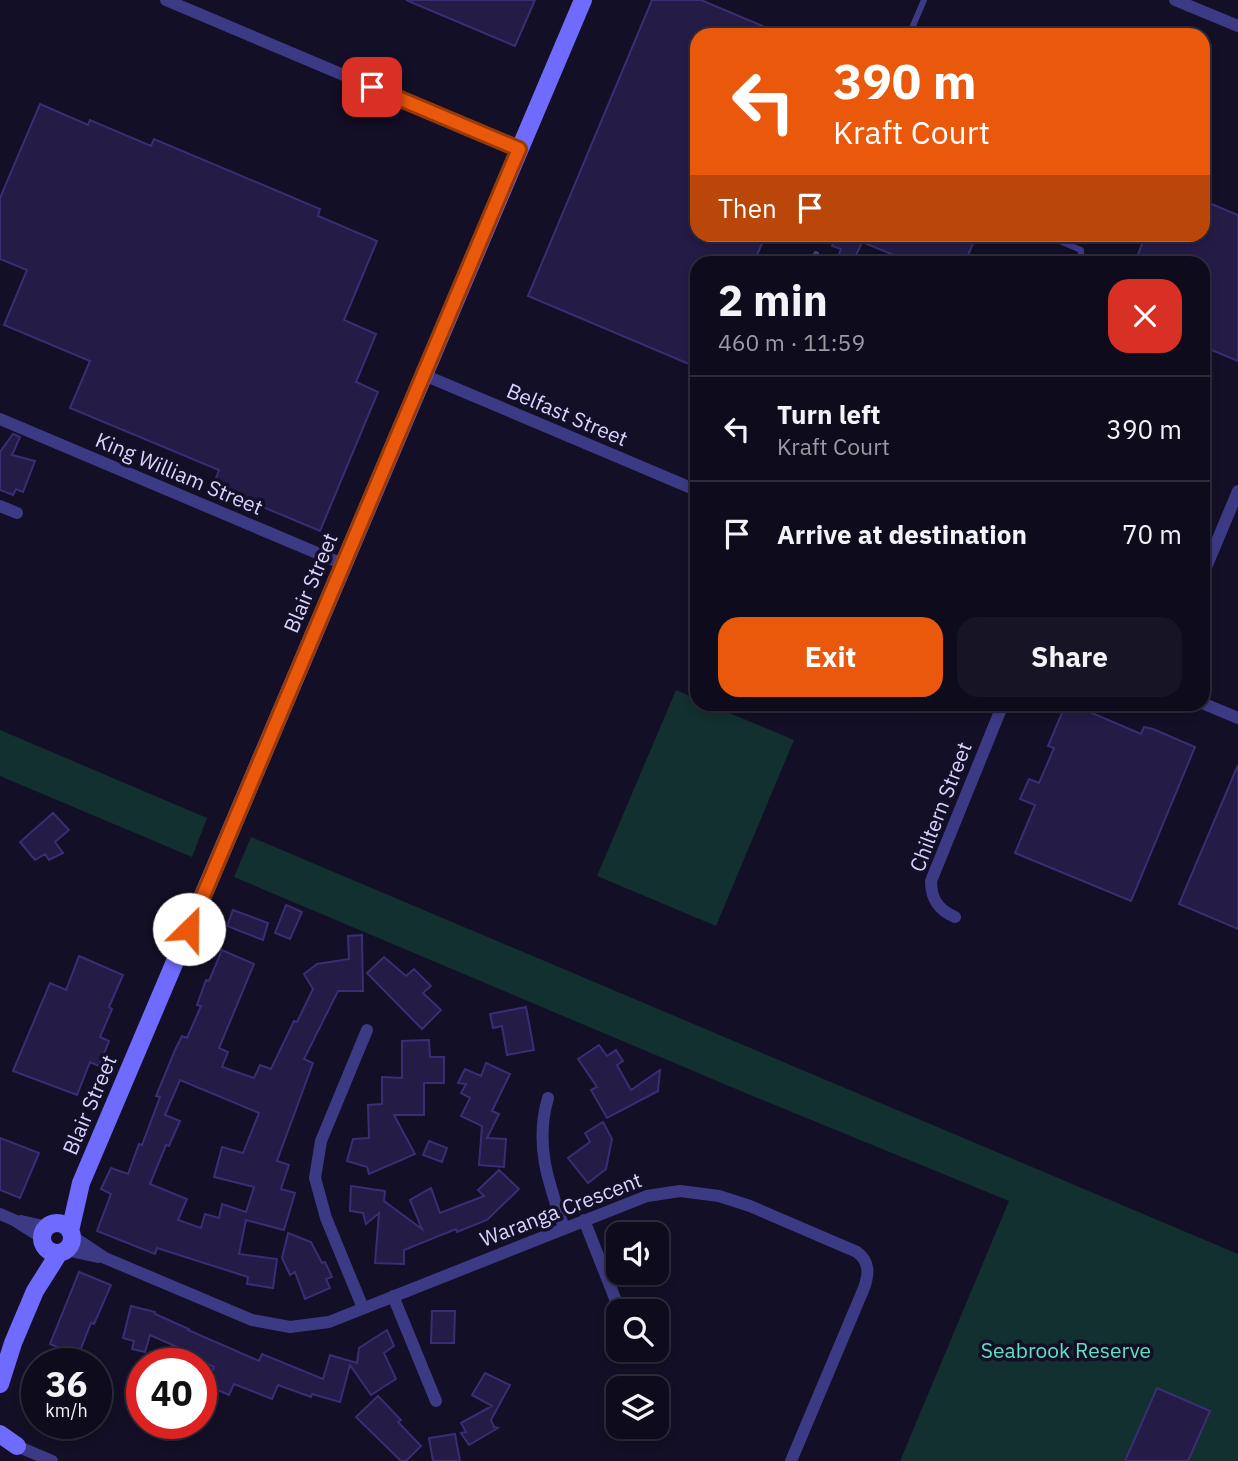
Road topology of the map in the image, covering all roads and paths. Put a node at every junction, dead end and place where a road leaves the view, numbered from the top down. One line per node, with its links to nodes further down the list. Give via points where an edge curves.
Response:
1 (166, 0): 7 (street)
2 (583, 0): 7 (street, Blair Street)
3 (924, 0): 6 (lane)
4 (1175, 0): 5 (street)
5 (1238, 26)
6 (912, 28)
7 (519, 149): 10 (street, Blair Street)
8 (1062, 242): 9 (lane, via 1081,250)
9 (1081, 256)
10 (424, 375): 12 (street, Belfast Street); 17 (street, Blair Street)
11 (0, 419): 17 (street, King William Street)
12 (690, 487)
13 (1238, 491): 16 (street)
14 (0, 506): 15 (street)
15 (17, 513)
16 (1210, 558)
17 (344, 564): 27 (street, Blair Street)
18 (1210, 706): 20 (street)
19 (1000, 711): 21 (street, Chiltern Street, via 930,881 934,900)
20 (1238, 718)
21 (955, 917)
22 (367, 1030): 30 (street, via 321,1141 315,1178)
23 (548, 1098): 26 (street, via 541,1129 542,1154)
24 (0, 1214): 27 (street, Waranga Crescent)
25 (584, 1220): 26 (street, Waranga Crescent); 29 (street); 38 (street, Waranga Crescent, via 647,1196 701,1192 750,1206 862,1256 867,1279)
26 (564, 1228): 28 (street, Waranga Crescent)
27 (57, 1238): 30 (street, Waranga Crescent, via 278,1327 316,1325); 31 (street, Blair Street)
28 (393, 1297): 30 (street, Waranga Crescent); 34 (street)
29 (615, 1299)
30 (363, 1308)
31 (13, 1343): 32 (street, Blair Street); 33 (street, Blair Street)
32 (0, 1365)
33 (0, 1384)
34 (436, 1401)
35 (0, 1433): 36 (street)
36 (8, 1445): 37 (street)
37 (52, 1461)
38 (791, 1461)

